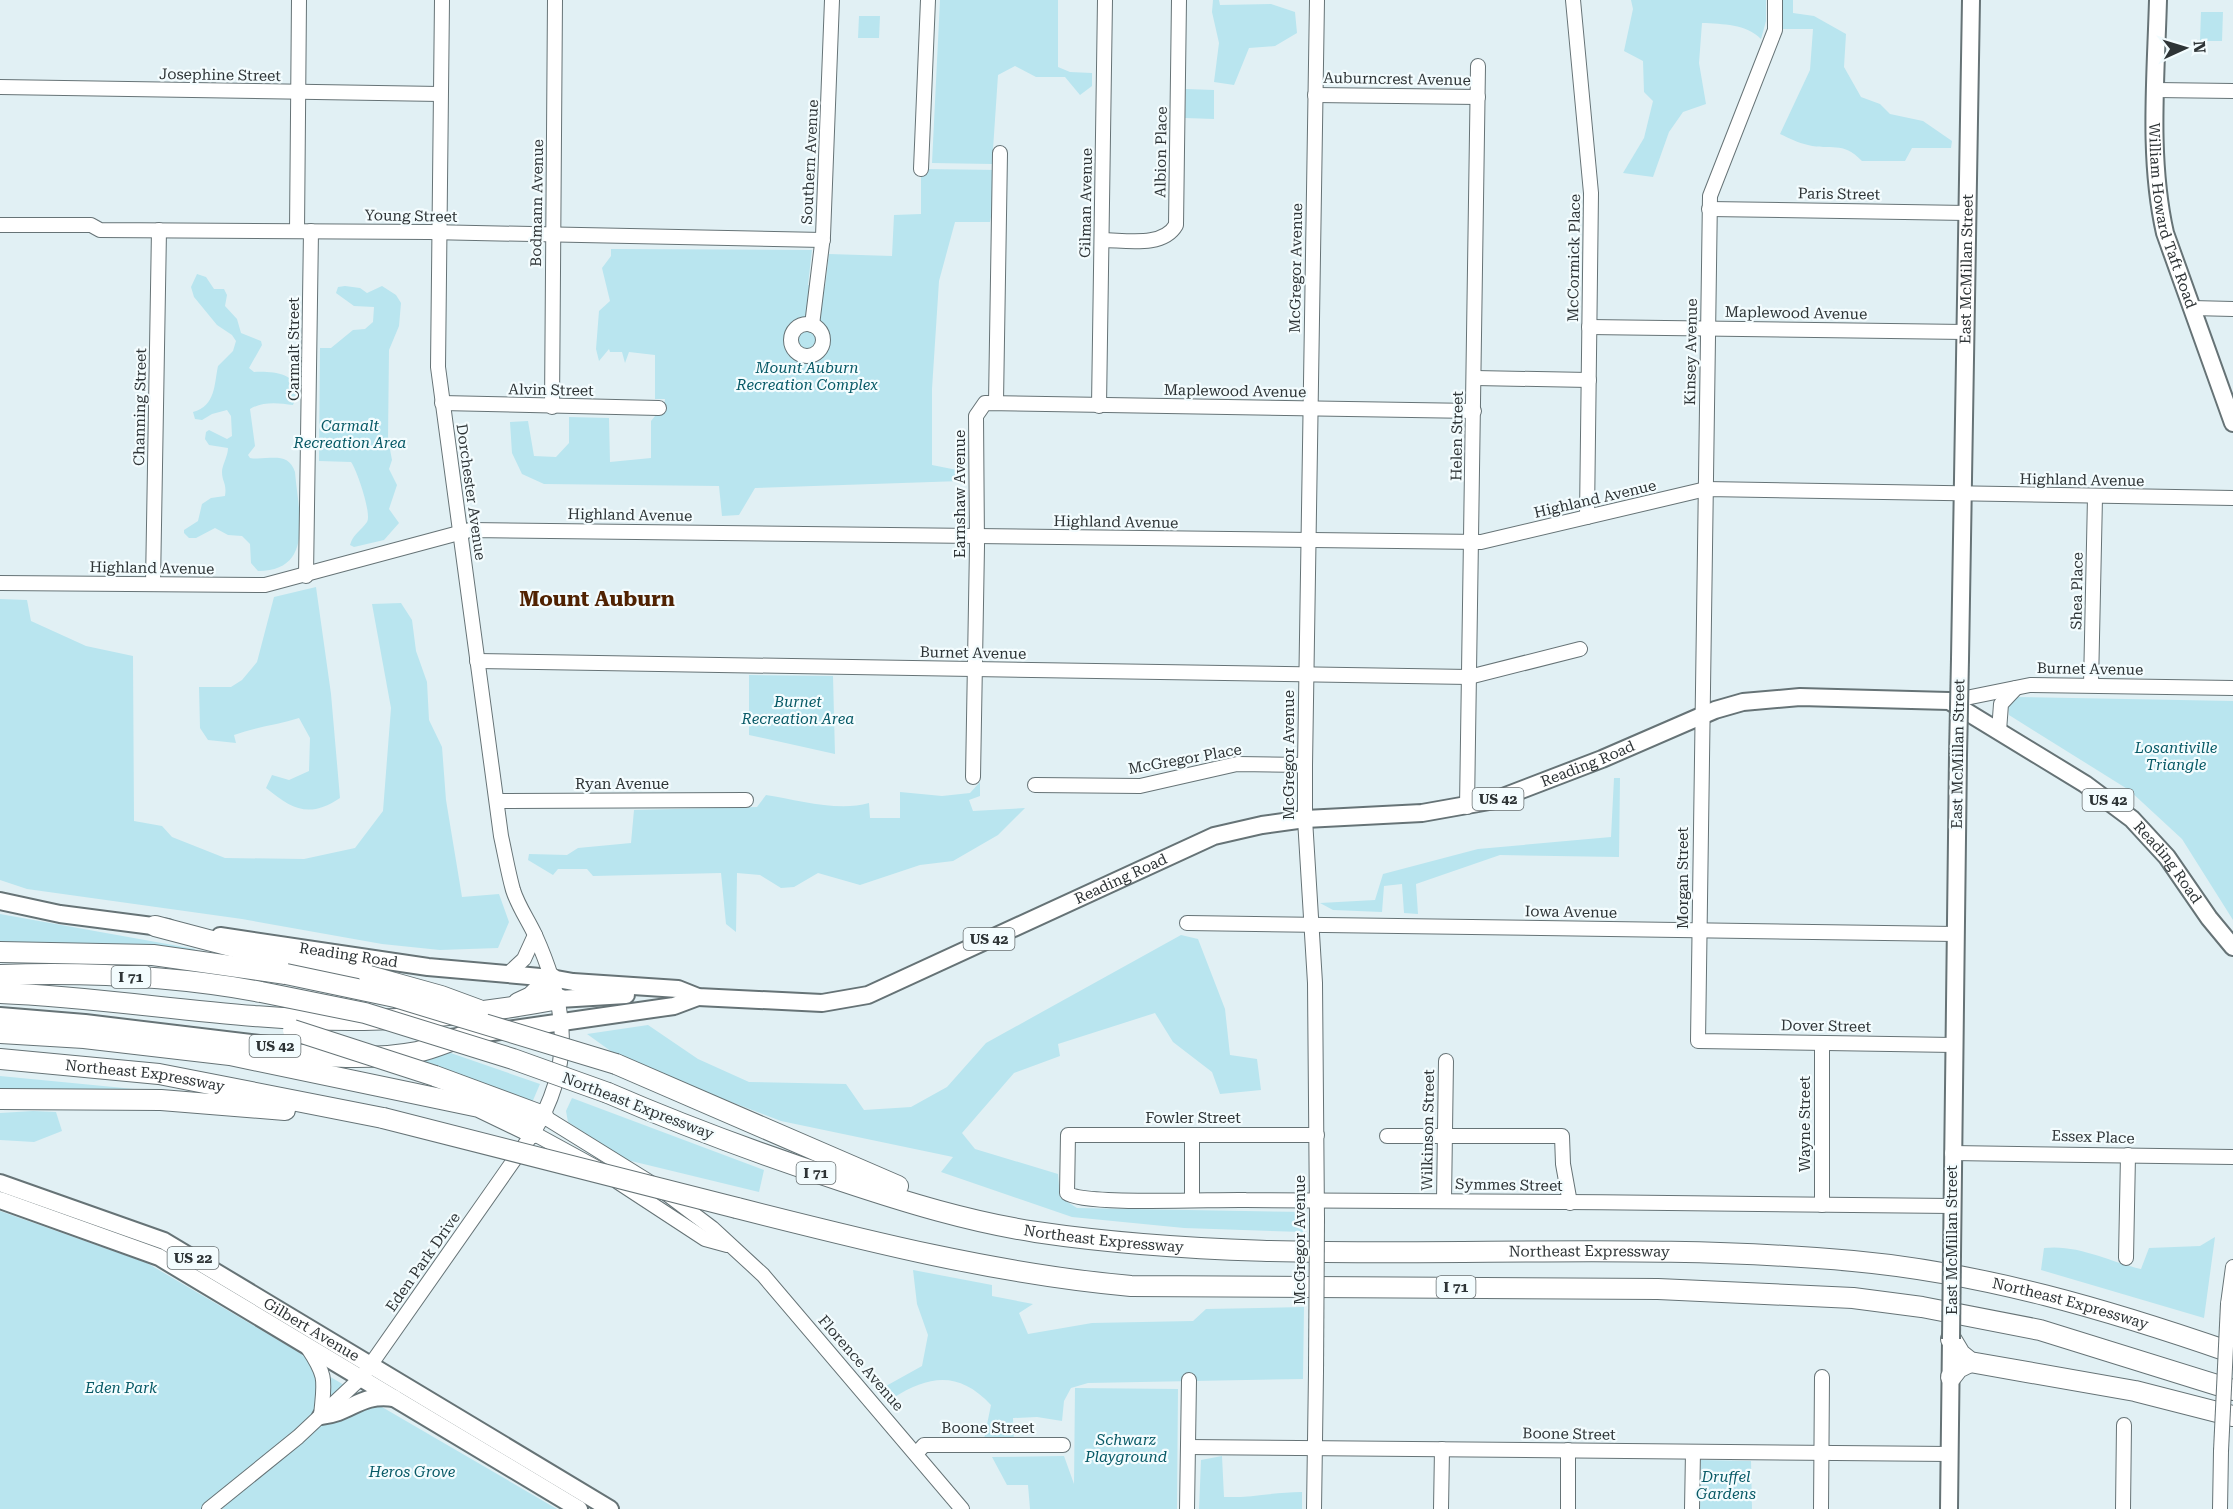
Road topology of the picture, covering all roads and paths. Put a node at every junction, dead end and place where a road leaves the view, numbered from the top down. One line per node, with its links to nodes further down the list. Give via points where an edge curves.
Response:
1 (299, 0): 17 (street, Carmalt Street)
2 (442, 0): 18 (street, Dorchester Avenue)
3 (555, 0): 29 (street, Bodmann Avenue)
4 (832, 0): 30 (street, Southern Avenue)
5 (928, 0): 22 (street)
6 (1105, 0): 31 (street, Gilman Avenue)
7 (1179, 0): 31 (street, Albion Place, via 1176,225 1168,235 1155,240)
8 (1317, 0): 19 (street, McGregor Avenue)
9 (1573, 0): 35 (street, McCormick Place, via 1591,193)
10 (1775, 0): 23 (street, Kinsey Avenue, via 1775,30 1710,196)
11 (1971, 0): 24 (main road, East McMillan Street)
12 (2158, 0): 15 (main road, William Howard Taft Road)
13 (1478, 66): 20 (street, Helen Street)
14 (0, 87): 17 (street, Josephine Street)
15 (2157, 90): 16 (street); 32 (main road, William Howard Taft Road, via 2160,210)
16 (2233, 91)
17 (298, 93): 18 (street, Josephine Street); 27 (street, Carmalt Street)
18 (440, 94): 28 (street, Dorchester Avenue)
19 (1315, 95): 20 (street, Auburncrest Avenue); 45 (street, McGregor Avenue)
20 (1478, 97): 38 (street, Helen Street)
21 (1000, 153): 40 (street)
22 (921, 169)
23 (1709, 209): 24 (street, Paris Street); 36 (street, Kinsey Avenue)
24 (1967, 213): 37 (main road, East McMillan Street)
25 (0, 225): 26 (street, Young Street)
26 (159, 230): 27 (street, Young Street); 59 (street, Channing Street)
27 (304, 231): 28 (street, Young Street); 57 (street, Carmalt Street)
28 (438, 232): 29 (street, Young Street); 41 (street, Dorchester Avenue, via 438,367)
29 (553, 236): 30 (street, Young Street); 43 (street, Bodmann Avenue)
30 (823, 240): 34 (street, Southern Avenue)
31 (1102, 240): 42 (street, Gilman Avenue)
32 (2192, 308): 33 (street); 47 (main road, William Howard Taft Road)
33 (2233, 309)
34 (812, 325)
35 (1589, 327): 36 (street, Maplewood Avenue); 39 (street, McCormick Place)
36 (1708, 328): 37 (street, Maplewood Avenue); 48 (street, Kinsey Avenue)
37 (1965, 332): 49 (main road, East McMillan Street)
38 (1475, 378): 39 (street); 46 (street, Helen Street)
39 (1589, 380): 52 (street, McCormick Place)
40 (996, 402): 42 (street, Maplewood Avenue); 54 (street, Earnshaw Avenue, via 985,403 976,416)
41 (442, 403): 43 (street, Alvin Street); 53 (street, Dorchester Avenue)
42 (1099, 406): 45 (street, Maplewood Avenue)
43 (552, 407): 44 (street, Alvin Street)
44 (659, 408)
45 (1310, 409): 46 (street, Maplewood Avenue); 55 (street, McGregor Avenue)
46 (1474, 411): 56 (street, Helen Street)
47 (2233, 423)
48 (1706, 489): 49 (street, Highland Avenue); 52 (street, Highland Avenue); 69 (street, Kinsey Avenue)
49 (1962, 494): 50 (street, Highland Avenue); 83 (main road, East McMillan Street, bridge)
50 (2095, 497): 51 (street, Highland Avenue); 66 (street, Shea Place)
51 (2233, 498)
52 (1587, 517): 56 (street, Highland Avenue)
53 (459, 531): 54 (street, Highland Avenue); 57 (street, Highland Avenue); 61 (street, Dorchester Avenue)
54 (977, 537): 55 (street, Highland Avenue); 62 (street, Earnshaw Avenue)
55 (1309, 541): 56 (street, Highland Avenue); 63 (street, McGregor Avenue)
56 (1472, 542): 64 (street, Helen Street)
57 (306, 576): 59 (street, Highland Avenue, via 265,585)
58 (0, 583): 59 (street, Highland Avenue)
59 (153, 584)
60 (1580, 649): 64 (street, Burnet Avenue)
61 (477, 661): 62 (street, Burnet Avenue); 75 (street, Dorchester Avenue)
62 (974, 670): 63 (street, Burnet Avenue); 72 (street, Earnshaw Avenue)
63 (1306, 674): 64 (street, Burnet Avenue); 71 (street, McGregor Avenue)
64 (1469, 677): 76 (street, Helen Street)
65 (2018, 686): 66 (street, Burnet Avenue); 68 (street, Burnet Avenue); 70 (street, via 2001,704)
66 (2091, 686): 67 (street, Burnet Avenue)
67 (2233, 688)
68 (1949, 701): 69 (main road, Reading Road / US 42, via 1766,699 1743,702); 70 (main road, Reading Road / US 42)
69 (1702, 716): 76 (main road, Reading Road / US 42, via 1522,791); 82 (street, Morgan Street)
70 (1999, 731): 85 (main road, Reading Road / US 42, via 2109,800 2132,819 2167,857)
71 (1305, 765): 73 (street, McGregor Place, via 1237,764 1140,786); 77 (street, McGregor Avenue)
72 (973, 777)
73 (1035, 785)
74 (746, 800): 75 (street, Ryan Avenue)
75 (498, 801): 84 (street, Dorchester Avenue, via 501,836 514,890)
76 (1467, 807): 77 (main road, Reading Road / US 42)
77 (1305, 819): 80 (street, McGregor Avenue); 92 (main road, Reading Road / US 42, via 1214,836 855,999 822,1004)
78 (0, 901): 81 (main road, Reading Road / US 42, via 60,914)
79 (1187, 923): 80 (street, Iowa Avenue)
80 (1310, 924): 82 (street, Iowa Avenue); 111 (street, McGregor Avenue, via 1315,983)
81 (156, 926): 87 (main road, Reading Road / US 42, via 428,967); 106 (highway, bridge, via 450,999)
82 (1699, 930): 83 (street, Iowa Avenue); 100 (street, Morgan Street)
83 (1955, 934): 102 (main road, East McMillan Street)
84 (535, 935): 87 (street, via 524,959); 89 (street, Dorchester Avenue)
85 (2233, 947)
86 (0, 952): 106 (highway, bridge, via 153,955 286,974 394,997)
87 (508, 974): 89 (main road, Reading Road / US 42)
88 (0, 975): 127 (highway, Northeast Expressway / I 71, bridge, via 105,975 204,982 365,1013 513,1059 809,1170 960,1216)
89 (551, 978): 90 (main road, Reading Road / US 42); 93 (street, Eden Park Drive); 94 (highway)
90 (664, 988): 92 (main road, Reading Road / US 42); 93 (main road, via 650,994)
91 (0, 993): 95 (highway)
92 (698, 997): 97 (main road, Reading Road / US 42, via 674,1006)
93 (559, 999): 94 (highway); 97 (street, Eden Park Drive)
94 (510, 1008): 95 (highway, via 362,1020)
95 (238, 1013): 108 (highway, bridge, via 435,1076)
96 (0, 1016): 99 (main road, Reading Road / US 42, via 308,1050 393,1047)
97 (563, 1020): 99 (main road, Reading Road / US 42); 108 (street, Eden Park Drive, via 558,1073)
98 (0, 1034): 103 (highway, via 84,1038)
99 (466, 1036): 103 (highway, via 419,1051 386,1056 256,1051)
100 (1698, 1041): 101 (street, Dover Street)
101 (1822, 1043): 102 (street, Dover Street); 125 (street, Wayne Street)
102 (1954, 1044): 115 (main road, East McMillan Street)
103 (230, 1055): 110 (highway, via 479,1107)
104 (0, 1059): 109 (highway, Northeast Expressway / I 71, via 159,1074)
105 (1446, 1061): 114 (street, Wilkinson Street)
106 (616, 1064): 127 (highway, via 875,1178)
107 (0, 1100): 109 (highway, via 193,1102)
108 (543, 1116): 110 (street, Eden Park Drive); 128 (street, Florence Avenue, via 645,1178 712,1228)
109 (383, 1118): 139 (highway, Northeast Expressway / I 71, bridge, via 848,1236 1055,1280 1131,1287 1658,1289 1790,1294 1922,1306 2040,1330)
110 (533, 1133): 128 (street, Florence Avenue, via 579,1156 705,1239); 135 (street, Eden Park Drive)
111 (1317, 1135): 112 (street, Fowler Street); 122 (street, McGregor Avenue)
112 (1192, 1136): 119 (street, Fowler Street, via 1068,1135); 120 (street)
113 (1387, 1136): 114 (street)
114 (1444, 1137): 123 (street, Wilkinson Street); 124 (street, via 1562,1136)
115 (1952, 1153): 116 (street, Essex Place); 126 (main road, East McMillan Street)
116 (2128, 1155): 117 (street, Essex Place); 129 (street)
117 (2233, 1156)
118 (0, 1183): 135 (main road, Gilbert Avenue / US 22, via 164,1241)
119 (1067, 1193): 120 (street, Symmes Street, via 1081,1199)
120 (1192, 1199): 122 (street, Symmes Street)
121 (0, 1200): 132 (main road, Gilbert Avenue / US 22, via 159,1257)
122 (1317, 1200): 123 (street, Symmes Street); 146 (street, McGregor Avenue, bridge)
123 (1444, 1200): 124 (street, Symmes Street)
124 (1570, 1203): 125 (street, Symmes Street)
125 (1821, 1205): 126 (street, Symmes Street)
126 (1952, 1206): 131 (main road, East McMillan Street, bridge)
127 (1031, 1231): 133 (highway, Northeast Expressway / I 71, via 1217,1250 1711,1254 1858,1261 2024,1289 2146,1323)
128 (728, 1246): 150 (street, Florence Avenue, via 762,1275)
129 (2126, 1258)
130 (2233, 1267): 165 (street, bridge, via 2228,1304)
131 (1951, 1339): 134 (highway); 137 (main road, East McMillan Street)
132 (306, 1344): 135 (main road, Gilbert Avenue / US 22); 141 (street, via 324,1376)
133 (2233, 1353)
134 (1970, 1362): 137 (highway); 142 (highway, via 2152,1394)
135 (367, 1370): 140 (main road, Gilbert Avenue / US 22); 141 (street, Eden Park Drive); 155 (main road, Gilbert Avenue / US 22)
136 (1822, 1377): 151 (street)
137 (1951, 1377): 152 (main road, East McMillan Street)
138 (1189, 1380): 145 (street)
139 (2233, 1390)
140 (396, 1399): 141 (main road, via 366,1398 336,1414); 154 (main road, Gilbert Avenue / US 22)
141 (321, 1416): 153 (street, Eden Park Drive)
142 (2233, 1416)
143 (2124, 1425): 164 (street)
144 (1064, 1444): 150 (street, Boone Street, via 924,1445)
145 (1188, 1447): 146 (street, Boone Street); 157 (street)
146 (1314, 1448): 147 (street, Boone Street); 158 (street, McGregor Avenue)
147 (1442, 1449): 148 (street, Boone Street); 159 (street)
148 (1568, 1450): 149 (street, Boone Street); 160 (street)
149 (1693, 1452): 151 (street, Boone Street); 161 (street)
150 (917, 1453): 156 (street, Florence Avenue)
151 (1821, 1453): 152 (street, Boone Street); 162 (street)
152 (1950, 1454): 163 (main road, East McMillan Street)
153 (209, 1509)
154 (579, 1509)
155 (610, 1509)
156 (962, 1509)
157 (1187, 1509)
158 (1314, 1509)
159 (1441, 1509)
160 (1568, 1509)
161 (1692, 1509)
162 (1821, 1509)
163 (1949, 1509)
164 (2123, 1509)
165 (2220, 1509)

